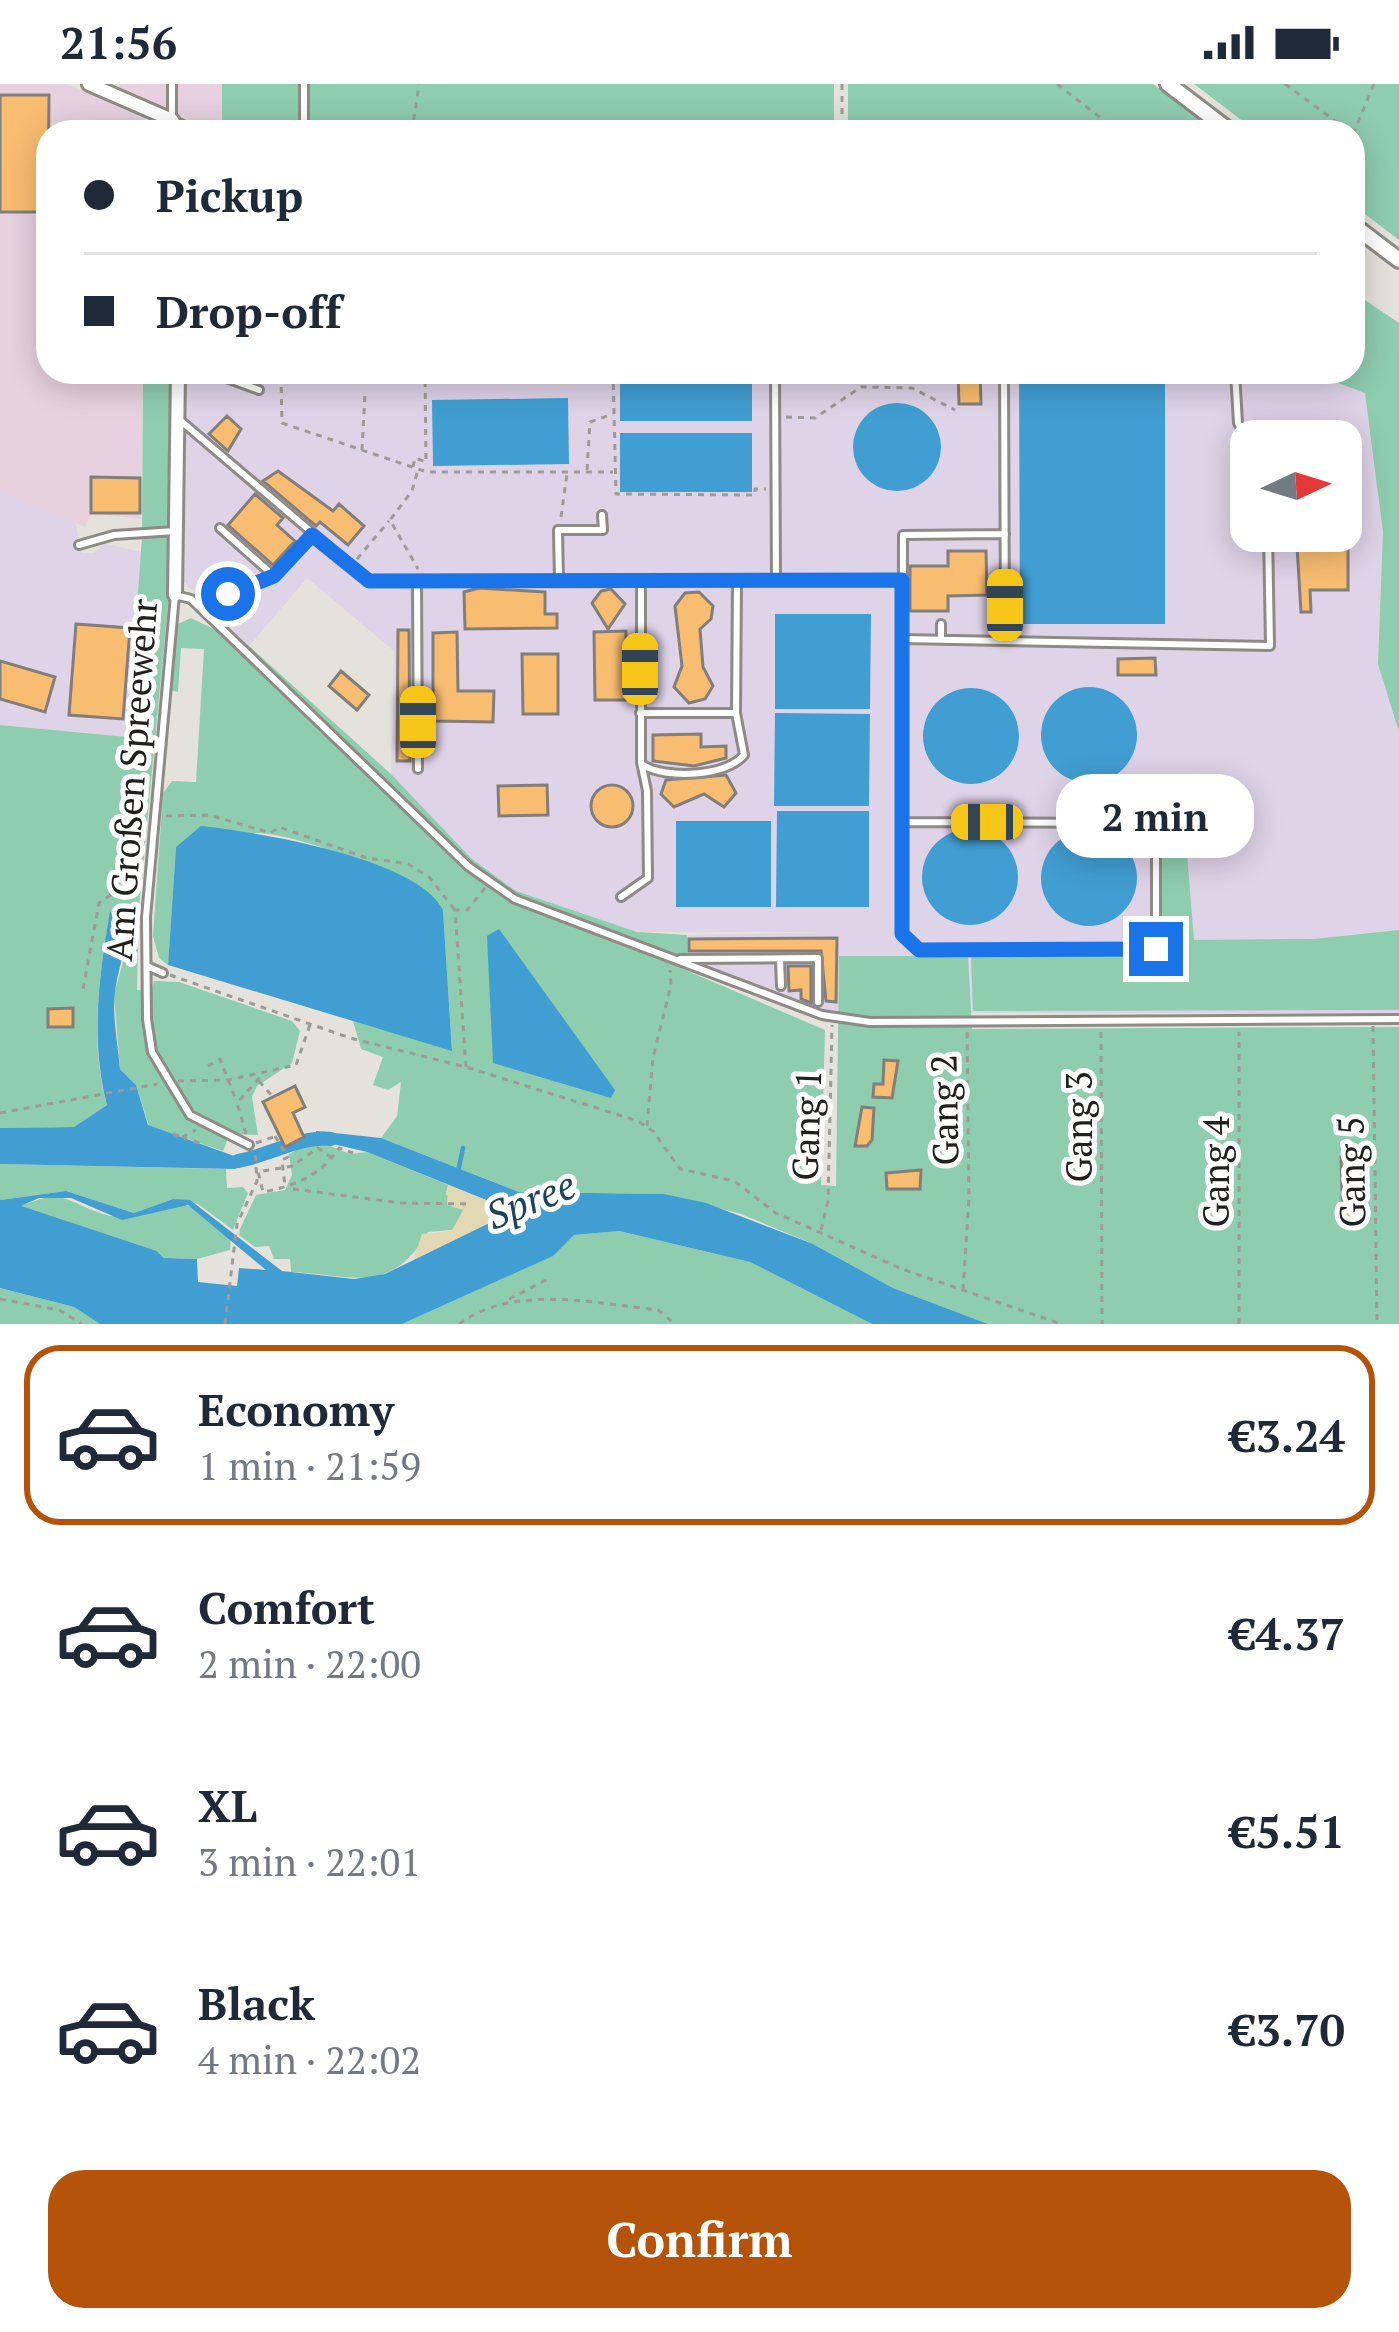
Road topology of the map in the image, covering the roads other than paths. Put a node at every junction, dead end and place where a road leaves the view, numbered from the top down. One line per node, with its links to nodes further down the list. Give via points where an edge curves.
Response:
1 (89, 84): 5 (street)
2 (172, 84): 6 (lane)
3 (304, 84): 7 (lane)
4 (1168, 84): 8 (street)
5 (165, 120)
6 (176, 120)
7 (304, 120)
8 (1224, 120)
9 (1365, 234): 10 (street)
10 (1399, 260)
11 (178, 384): 17 (street, Am Großen Spreewehr)
12 (245, 384): 16 (lane)
13 (775, 384): 30 (lane)
14 (1004, 384): 22 (lane)
15 (1236, 384): 18 (lane)
16 (259, 389)
17 (178, 418): 21 (street, Am Großen Spreewehr); 23 (lane)
18 (1238, 420)
19 (602, 515): 27 (lane, via 603,530 560,530)
20 (220, 528): 26 (lane)
21 (177, 531): 24 (lane); 34 (street, Am Großen Spreewehr)
22 (1005, 534): 31 (lane, via 902,535); 38 (lane)
23 (312, 535): 26 (lane); 32 (lane, via 369,581)
24 (79, 545)
25 (1268, 552): 38 (lane, via 1270,646)
26 (274, 576): 33 (lane)
27 (559, 580): 28 (lane); 32 (lane)
28 (641, 580): 29 (lane); 39 (lane)
29 (737, 580): 30 (lane); 40 (lane)
30 (776, 580): 31 (lane)
31 (902, 580): 36 (lane)
32 (421, 581): 42 (lane)
33 (228, 594)
34 (175, 595): 45 (lane, via 191,599 468,866 515,898); 47 (lane, Am Großen Spreewehr)
35 (940, 624): 37 (lane)
36 (902, 639): 37 (lane); 43 (lane)
37 (940, 640): 38 (lane)
38 (1005, 640)
39 (640, 713): 40 (lane); 41 (lane)
40 (736, 713): 41 (lane, via 744,755 736,765 656,772)
41 (641, 761): 44 (lane, via 648,878)
42 (418, 770)
43 (902, 822): 43 (lane, via 902,934 919,950 1156,949 1156,823)
44 (621, 897)
45 (671, 958): 46 (lane); 51 (lane, via 832,1017)
46 (781, 958): 49 (lane); 50 (lane, via 818,958)
47 (147, 965): 48 (lane); 52 (lane, Am Großen Spreewehr, via 152,1052 166,1081 190,1115)
48 (163, 973)
49 (781, 986)
50 (818, 1003)
51 (1399, 1019)
52 (253, 1144)

